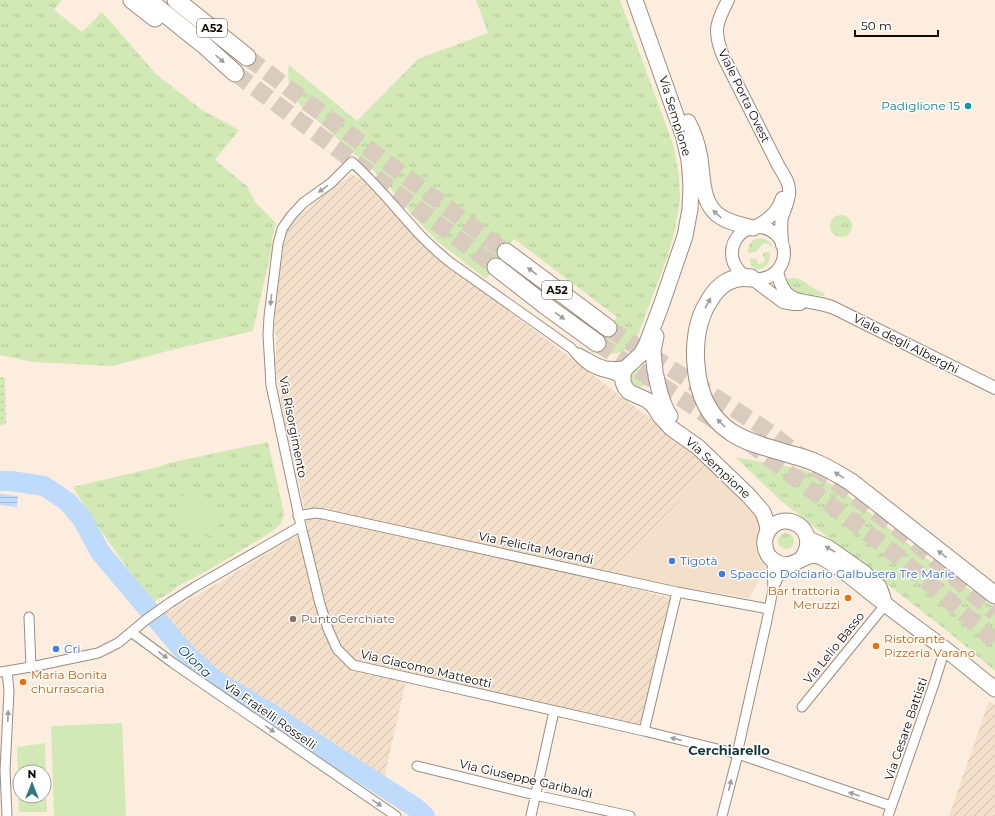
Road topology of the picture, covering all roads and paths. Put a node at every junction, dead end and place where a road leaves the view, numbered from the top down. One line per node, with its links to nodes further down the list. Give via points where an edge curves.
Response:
1 (132, 0): 6 (highway, via 160,22)
2 (148, 0): 6 (highway, A52)
3 (176, 0): 7 (highway, A52)
4 (635, 0): 9 (main road, Via Sempione)
5 (728, 0): 11 (street, Viale Porta Ovest, via 717,24 718,45)
6 (204, 45): 8 (highway, A52, one-way to 8)
7 (248, 57)
8 (235, 73)
9 (666, 86): 12 (main road, one-way to 9, via 731,222 714,212 704,191 700,158 690,124); 19 (main road, Via Sempione, via 687,148 691,196 685,236)
10 (352, 162): 22 (street, Via Sempione, via 435,250); 28 (street, Via Risorgimento, one-way to 28, via 291,216 282,229 278,244 268,335 271,385)
11 (779, 167): 12 (street, Viale Porta Ovest, via 784,191 779,206 773,215); 13 (street, Viale Porta Ovest, via 788,180 790,190 782,221)
12 (753, 228): 13 (street, via 770,230); 17 (street, via 739,236 732,249 736,266 742,274)
13 (782, 245): 16 (street, via 783,259)
14 (506, 252): 20 (highway, A52, one-way to 14)
15 (496, 266): 21 (highway, A52, one-way to 21)
16 (777, 271): 17 (street, via 765,278); 18 (street, Viale degli Alberghi, via 783,289 790,297)
17 (751, 278): 18 (street, Viale degli Alberghi, via 783,302); 38 (highway, one-way to 17, via 836,472 813,461 744,439 728,430 713,414 700,391 696,375 696,338 701,317 715,291 724,283 739,277)
18 (815, 302): 26 (street, Viale degli Alberghi, via 834,308)
19 (662, 303): 23 (main road, Via Sempione, via 644,349); 24 (main road, Via Sempione, via 653,351)
20 (608, 328)
21 (597, 343)
22 (570, 348): 23 (street, Via Sempione, via 605,366); 25 (street, Via Sempione, via 588,365 616,376)
23 (630, 365): 24 (main road, via 642,362 652,367); 25 (main road, Via Sempione, via 624,371)
24 (656, 374): 27 (main road, via 656,382 650,392); 29 (main road, Via Sempione, via 662,401 670,416 705,441 776,513)
25 (623, 382): 27 (main road, Via Sempione, via 629,392)
26 (995, 388)
27 (634, 394): 31 (main road, Via Sempione, via 653,405 668,425 698,447 749,496 763,512)
28 (298, 516): 30 (street, Via Risorgimento); 37 (street, Via Felicita Morandi, via 323,514)
29 (788, 521): 31 (main road, via 773,525); 32 (main road, via 801,527)
30 (300, 526): 42 (street, via 171,602); 48 (street, Via Giacomo Matteotti, via 328,629 337,650 353,665)
31 (768, 531): 34 (main road, via 764,545)
32 (808, 539): 33 (main road, via 806,553); 39 (main road, one-way to 32, via 879,587 864,573 827,547)
33 (802, 558): 35 (main road); 39 (main road, via 814,555 836,566)
34 (772, 559): 35 (main road); 36 (street)
35 (786, 565): 36 (street)
36 (773, 590): 40 (street)
37 (677, 592): 40 (street, Via Felicita Morandi); 49 (street)
38 (995, 595)
39 (885, 605): 43 (main road); 47 (street, Via Lelio Basso)
40 (769, 609): 50 (street)
41 (29, 617): 44 (street)
42 (131, 632): 44 (street, via 118,643 98,653); 56 (street, Via Fratelli Rosselli, one-way to 56)
43 (945, 649): 46 (main road); 53 (street, Via Cesare Battisti)
44 (31, 667): 45 (street)
45 (4, 672): 54 (street, one-way to 45, via 9,691)
46 (995, 689)
47 (802, 707)
48 (554, 711): 49 (street, Via Giacomo Matteotti); 52 (street)
49 (644, 731): 50 (street, one-way to 49)
50 (737, 754): 53 (street, one-way to 50); 59 (street, one-way to 50)
51 (417, 766): 52 (street, Via Giuseppe Garibaldi)
52 (535, 795): 55 (street, Via Giuseppe Garibaldi); 57 (street)
53 (891, 806): 60 (street, Via Cesare Battisti)
54 (4, 813)
55 (609, 813): 58 (street, Via Giuseppe Garibaldi)
56 (396, 816)
57 (531, 816)
58 (630, 816)
59 (722, 816)
60 (888, 816)

